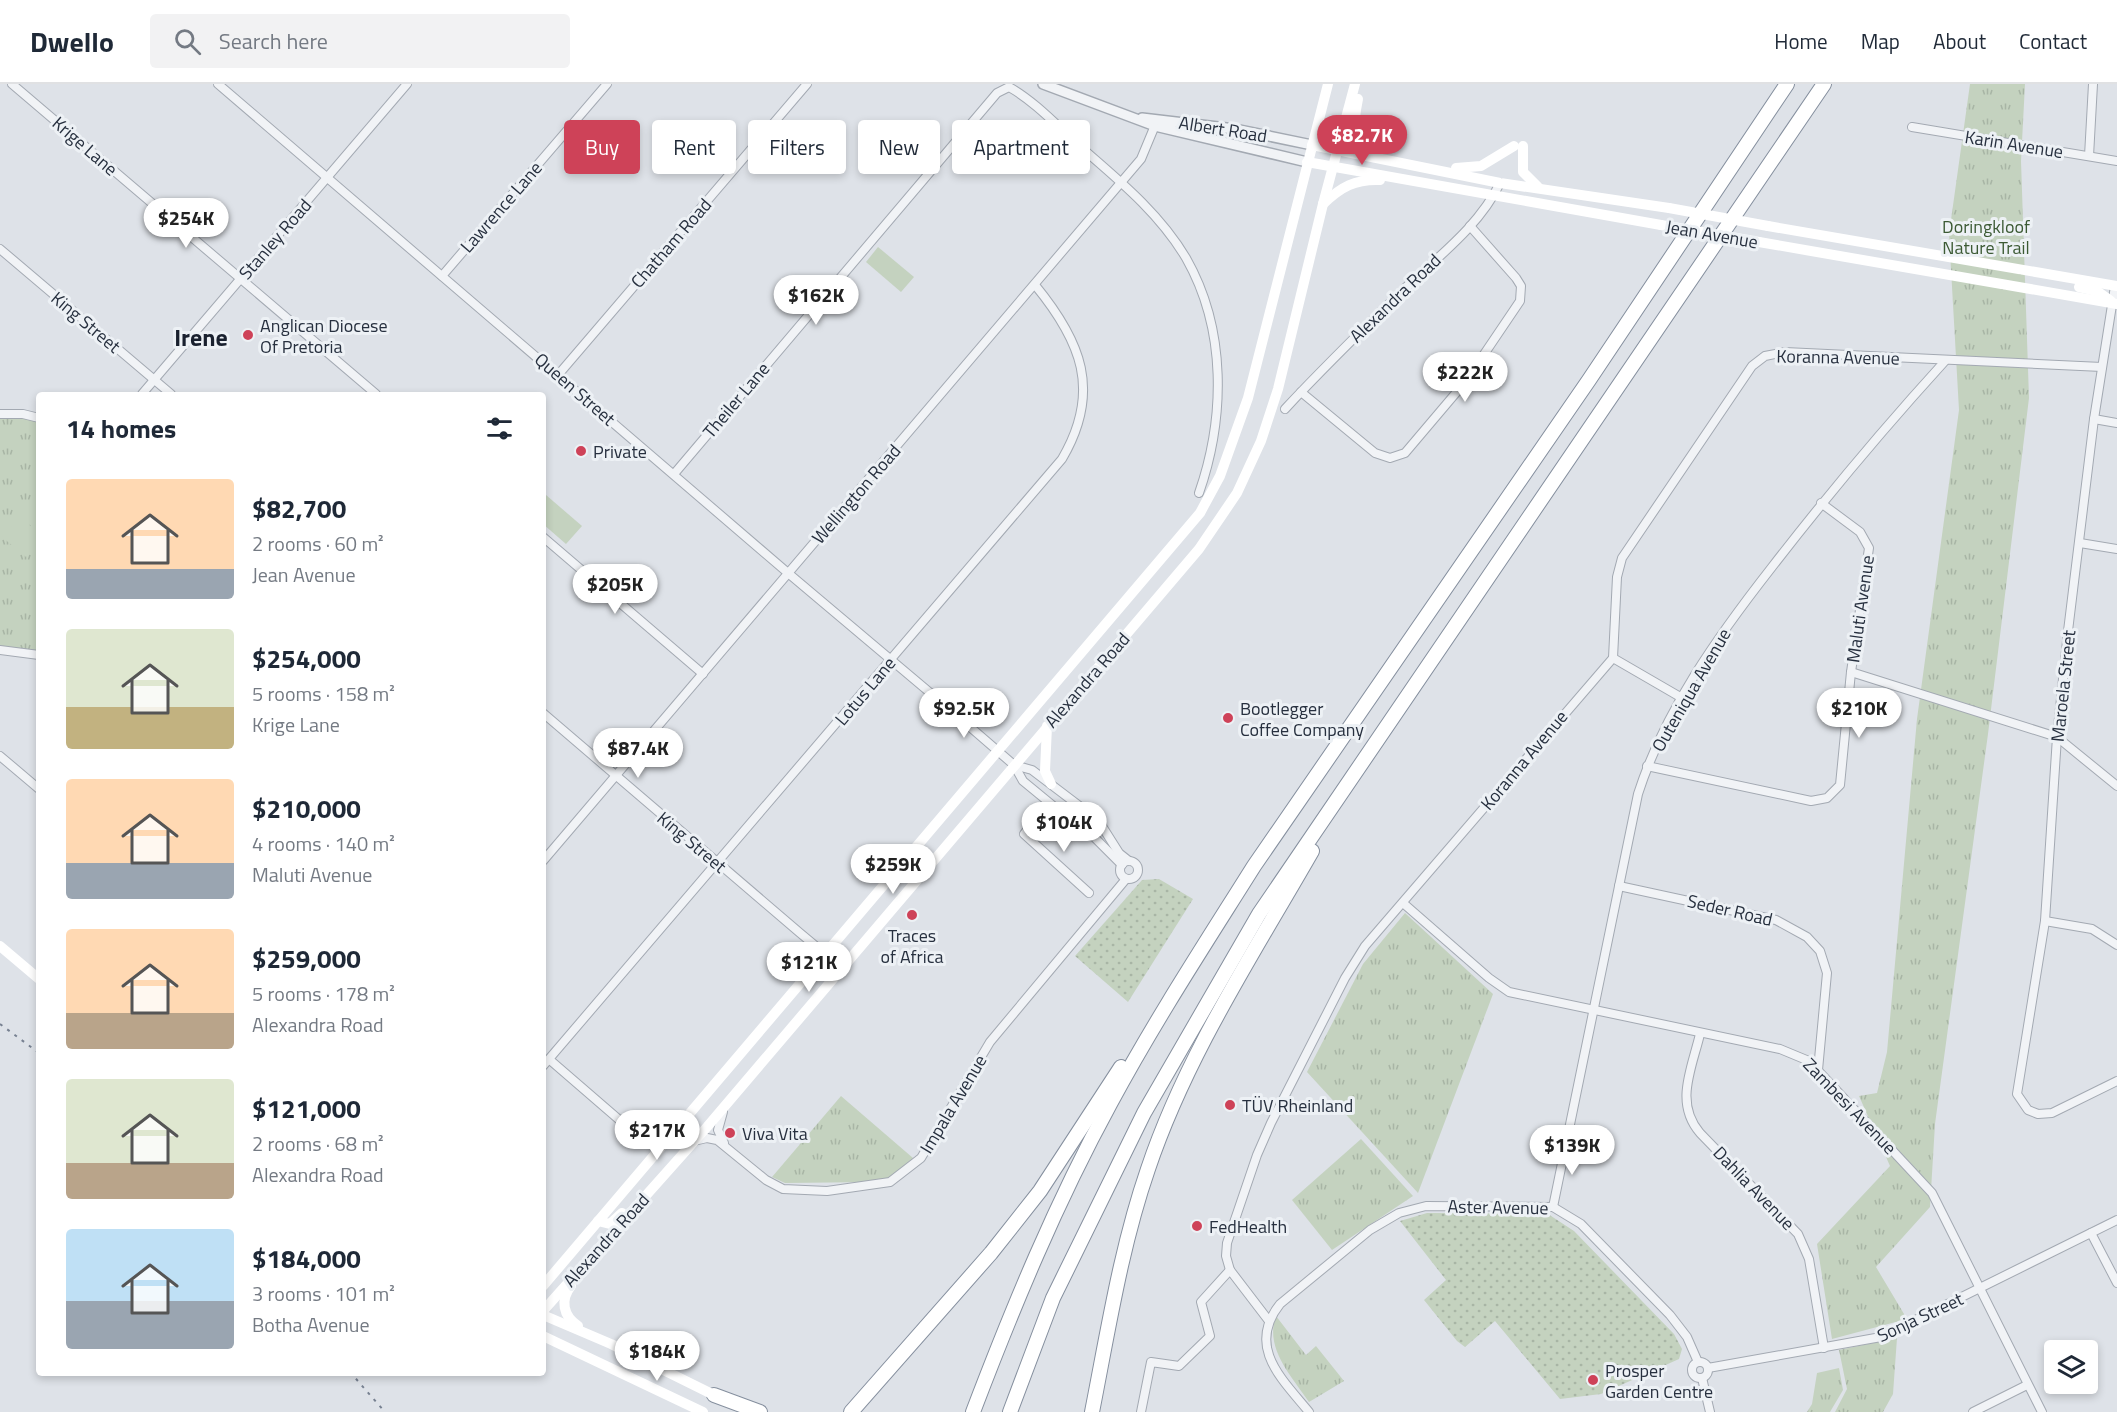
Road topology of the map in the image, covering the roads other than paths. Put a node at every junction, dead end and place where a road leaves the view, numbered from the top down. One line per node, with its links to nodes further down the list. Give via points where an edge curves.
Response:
1 (12, 84): 34 (street, Krige Lane)
2 (218, 84): 23 (street, Queen Street)
3 (407, 84): 23 (street, Stanley Road)
4 (607, 84): 33 (street, Lawrence Lane)
5 (807, 84): 40 (street, Chatham Road)
6 (1042, 84): 13 (street, Albert Road, via 1100,108)
7 (1329, 84): 15 (main road, Alexandra Road)
8 (1355, 84): 16 (main road, Alexandra Road)
9 (1360, 84): 18 (main road, via 1355,136)
10 (1787, 84): 90 (highway)
11 (1824, 84): 72 (highway)
12 (2093, 84): 17 (street)
13 (1156, 123): 15 (street, Albert Road, via 1234,129); 20 (street, Albert Road); 24 (street, Wellington Road, via 1144,154)
14 (1912, 127): 17 (street, Karin Avenue)
15 (1312, 145): 16 (main road, Jean Avenue); 20 (main road, Alexandra Road)
16 (1337, 151): 18 (main road, Jean Avenue); 21 (main road, Alexandra Road)
17 (2089, 156): 19 (street, Karin Avenue)
18 (1374, 157): 22 (main road, Jean Avenue)
19 (2117, 161)
20 (1307, 162): 21 (main road, Jean Avenue); 68 (main road, Alexandra Road, via 1248,398 1210,496 1180,538)
21 (1333, 167): 25 (main road, Jean Avenue); 29 (main road, Alexandra Road)
22 (1441, 169): 26 (main road, Jean Avenue); 27 (main road, via 1481,166 1518,146 1523,172)
23 (327, 178): 33 (street, Queen Street); 34 (street, Stanley Road)
24 (1122, 182): 35 (street, Wellington Road); 51 (street, Theiler Lane, via 1012,88 1005,87); 52 (street, via 1185,258 1211,324 1218,412)
25 (1419, 182): 28 (main road, Jean Avenue); 29 (main road, via 1358,181 1347,184)
26 (1500, 183): 27 (main road, Jean Avenue); 28 (street, Alexandra Road)
27 (1540, 189): 32 (main road, Jean Avenue, bridge)
28 (1494, 195): 30 (street, Alexandra Road); 37 (main road, Jean Avenue, bridge)
29 (1323, 204): 66 (main road, Alexandra Road, via 1278,389 1261,441 1237,493 1199,549)
30 (1470, 226): 45 (street, Alexandra Road, via 1320,369); 45 (street, via 1516,278 1521,286 1520,301 1466,381 1405,453 1390,458 1375,453)
31 (0, 249): 41 (street, King Street)
32 (2045, 274): 36 (main road, Jean Avenue); 37 (main road, via 2097,291)
33 (442, 276): 40 (street, Queen Street)
34 (241, 279): 41 (street, Stanley Road); 44 (street, Krige Lane)
35 (1035, 285): 57 (street, Wellington Road); 61 (street, Lotus Lane, via 1064,322 1079,356 1083,394 1074,436 1048,477)
36 (2116, 286): 37 (street, Maroela Street)
37 (2115, 303): 39 (street, Maroela Street)
38 (1945, 361): 39 (street); 53 (street, Outeniqua Avenue); 60 (street, Koranna Avenue, via 1785,352 1759,359 1622,558 1617,577)
39 (2102, 367): 49 (street, Maroela Street)
40 (558, 375): 51 (street, Queen Street)
41 (154, 380): 42 (street, Stanley Road); 43 (street, King Street)
42 (144, 392)
43 (169, 392)
44 (374, 392)
45 (1301, 392): 46 (street, Alexandra Road)
46 (1284, 409)
47 (0, 414): 48 (street)
48 (36, 417)
49 (2094, 419): 50 (street); 55 (street, Maroela Street)
50 (2117, 423)
51 (674, 474): 57 (street, Queen Street)
52 (1199, 493)
53 (1821, 503): 62 (street, Maluti Avenue, via 1860,532 1869,548); 64 (street, Outeniqua Avenue, via 1714,644)
54 (546, 540): 63 (street)
55 (2079, 543): 56 (street); 67 (street, Maroela Street)
56 (2117, 549)
57 (788, 573): 61 (street, Queen Street); 63 (street, Wellington Road)
58 (0, 650): 59 (street)
59 (36, 655)
60 (1613, 658): 64 (street); 88 (street, Koranna Avenue)
61 (892, 659): 68 (street, Queen Street); 83 (street, Lotus Lane)
62 (1851, 672): 67 (street); 71 (street, Maluti Avenue, via 1843,778 1827,798 1796,799)
63 (704, 674): 73 (street, Wellington Road)
64 (1682, 699): 71 (street, Outeniqua Avenue)
65 (546, 715): 73 (street, King Street)
66 (1047, 725): 70 (main road, Alexandra Road); 74 (main road, via 1045,771)
67 (2057, 736): 76 (street); 89 (street, Maroela Street)
68 (999, 752): 70 (street, Queen Street); 93 (main road, Alexandra Road)
69 (0, 756): 75 (street)
70 (1014, 765): 74 (street, via 1032,770); 80 (street, via 1023,781); 94 (main road, Alexandra Road)
71 (1647, 766): 86 (street, Outeniqua Avenue)
72 (1359, 768): 132 (highway, via 1259,914 1144,1113 1053,1298); 133 (highway, via 1207,1036 1167,1118 1129,1235)
73 (616, 776): 82 (street, Wellington Road); 83 (street, King Street)
74 (1051, 784): 77 (street)
75 (36, 786)
76 (2117, 786)
77 (1082, 808): 79 (street, via 1095,810); 80 (street, via 1074,816)
78 (1041, 813): 87 (street, via 1024,834)
79 (1100, 823): 81 (street, via 1096,830); 84 (street)
80 (1074, 824): 81 (street)
81 (1085, 834): 84 (street)
82 (546, 858)
83 (718, 863): 93 (street, King Street); 98 (street, Lotus Lane)
84 (1125, 863): 85 (street, via 1120,872); 85 (street, via 1136,864 1138,872 1132,879)
85 (1126, 879): 105 (street, Impala Avenue, via 990,1042 921,1158 907,1171 882,1185 827,1191 789,1190 766,1180)
86 (1619, 886): 96 (street, Outeniqua Avenue); 100 (street, Seder Road, via 1776,920 1807,937 1820,951 1827,972)
87 (1089, 893)
88 (1403, 903): 96 (street, Zambesi Avenue, via 1509,992); 112 (street, Koranna Avenue, via 1355,961 1271,1123 1227,1243)
89 (2045, 921): 91 (street, via 2092,928); 101 (street, Maroela Street, via 2019,1099 2024,1107 2046,1114)
90 (1208, 939): 130 (highway, via 1175,979 1040,1191 991,1253); 131 (highway, via 1110,1104 1021,1287)
91 (2117, 945)
92 (0, 946): 95 (main road)
93 (824, 953): 94 (street, King Street); 109 (main road, Alexandra Road)
94 (848, 960): 102 (main road, Alexandra Road)
95 (36, 977)
96 (1593, 1010): 97 (street, Zambesi Avenue); 107 (street, Outeniqua Avenue)
97 (1700, 1034): 100 (street, Zambesi Avenue, via 1801,1055); 121 (street, Dahlia Avenue, via 1686,1094 1688,1116 1798,1234 1809,1259)
98 (550, 1060): 99 (street, Lotus Lane); 103 (street)
99 (546, 1063)
100 (1818, 1070): 115 (street, Zambesi Avenue, via 1932,1192)
101 (2117, 1081)
102 (725, 1105): 104 (main road, Alexandra Road); 105 (street, via 718,1130)
103 (631, 1130)
104 (694, 1141): 105 (street, via 707,1138); 106 (main road, Alexandra Road)
105 (724, 1144)
106 (642, 1200): 109 (main road, via 610,1224); 111 (main road, Alexandra Road)
107 (1553, 1207): 118 (street, Aster Avenue, via 1426,1206 1399,1213 1370,1230 1299,1288 1280,1304); 122 (street, Aster Avenue, via 1581,1224 1670,1315 1687,1337)
108 (2117, 1220): 110 (street, Sonja Street)
109 (597, 1221): 113 (main road, Alexandra Road)
110 (2091, 1233): 114 (street); 115 (street, Sonja Street)
111 (598, 1249): 116 (main road, Alexandra Road); 120 (main road, via 565,1294 565,1309 572,1322)
112 (1230, 1270): 118 (street); 134 (street, via 1200,1302 1209,1338 1179,1366 1151,1362)
113 (546, 1282)
114 (2117, 1283)
115 (1980, 1288): 121 (street, Sonja Street, via 1881,1337); 125 (street, Zambesi Avenue)
116 (546, 1310)
117 (546, 1314): 120 (main road)
118 (1269, 1321): 135 (street, via 1265,1340 1271,1364)
119 (546, 1337): 127 (main road)
120 (611, 1344): 126 (main road)
121 (1824, 1348): 123 (street, Sonja Street)
122 (1698, 1362): 123 (street); 124 (street, via 1692,1371)
123 (1708, 1368): 124 (street)
124 (1701, 1378): 136 (street)
125 (2028, 1384): 137 (street); 138 (street, Zambesi Avenue)
126 (714, 1395): 128 (main road); 129 (highway)
127 (703, 1412)
128 (750, 1412)
129 (760, 1412)
130 (851, 1412)
131 (973, 1412)
132 (1010, 1412)
133 (1092, 1412)
134 (1141, 1412)
135 (1309, 1412)
136 (1710, 1412)
137 (1973, 1412)
138 (2042, 1412)

